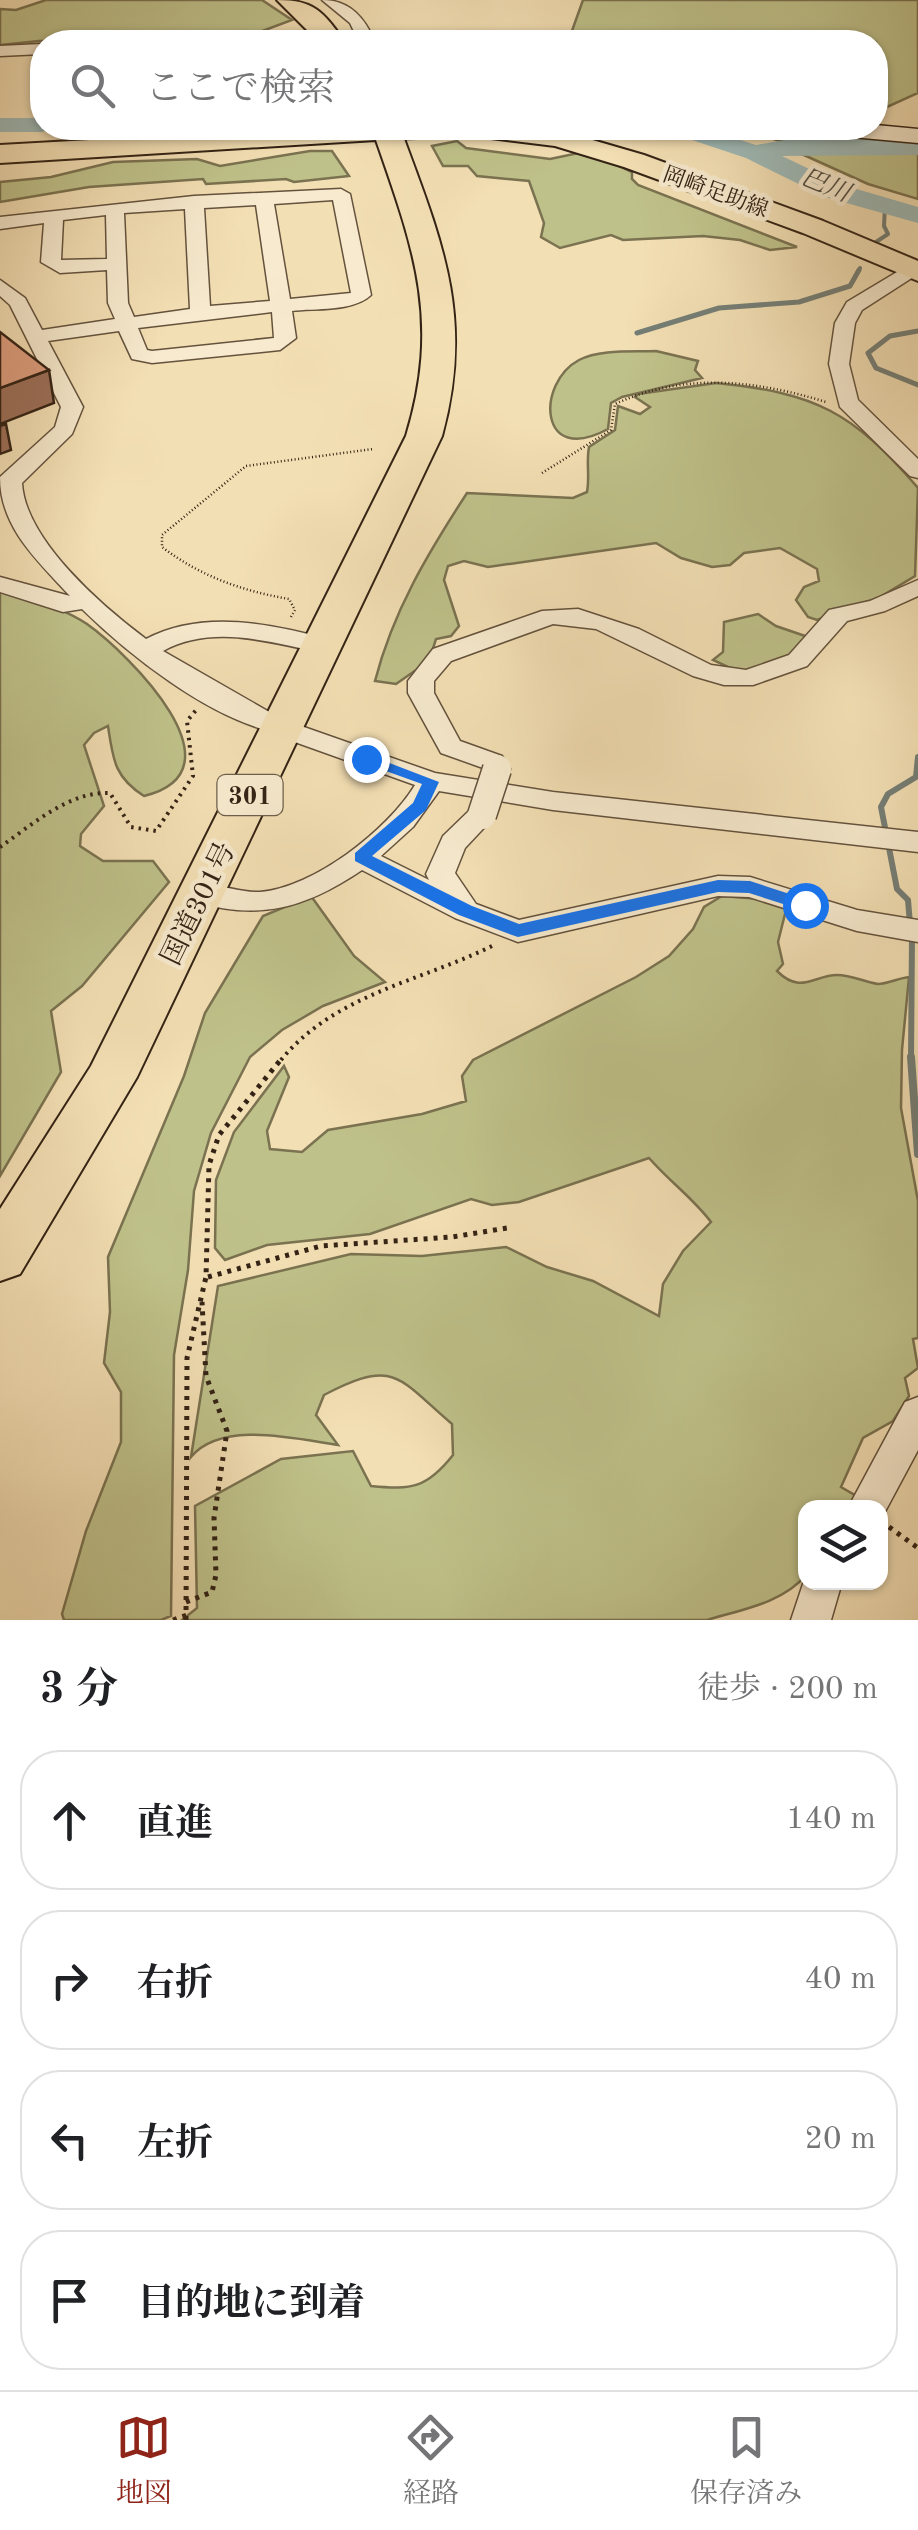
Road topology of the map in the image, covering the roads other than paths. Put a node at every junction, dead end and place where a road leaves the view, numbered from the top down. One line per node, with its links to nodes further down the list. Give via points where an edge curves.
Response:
1 (289, 0): 3 (highway)
2 (321, 1): 4 (highway)
3 (336, 30)
4 (345, 30)
5 (30, 50): 6 (street)
6 (0, 51)
7 (888, 133): 8 (main road)
8 (918, 136)
9 (219, 140): 12 (highway)
10 (377, 140): 30 (highway, 国道301号 / 301, via 395,208 438,312 444,346 437,402 424,436)
11 (565, 140): 19 (main road, 岡崎足助線, via 813,226)
12 (0, 154)
13 (264, 196): 14 (street); 21 (street); 21 (street, via 341,194 351,236 361,294)
14 (194, 202): 15 (street); 22 (street)
15 (115, 208): 16 (street); 18 (street)
16 (54, 214): 17 (street); 18 (street, via 51,262)
17 (0, 223)
18 (117, 264): 23 (street)
19 (915, 270): 25 (street, via 854,306 845,322 841,379 848,402)
20 (0, 286): 24 (street, via 18,302)
21 (283, 306): 22 (street); 23 (street, via 286,338 280,344 152,357 139,355)
22 (200, 313): 23 (street)
23 (124, 323): 24 (street)
24 (36, 338): 26 (street, via 72,407 71,422)
25 (918, 471)
26 (5, 484): 29 (street, via 20,522)
27 (0, 584): 29 (street, via 63,605)
28 (918, 587): 38 (street, bridge, via 833,618 802,658 750,678 700,668 629,632 568,614 442,655 421,680 421,693 450,747 496,769 482,815 453,844 440,874)
29 (87, 601): 31 (street)
30 (302, 642): 31 (street, via 195,629 168,635); 37 (highway, 国道301号 / 301)
31 (144, 651): 32 (street)
32 (269, 723)
33 (300, 735): 34 (street)
34 (431, 782): 35 (street); 36 (street, via 420,806)
35 (918, 842)
36 (360, 857): 37 (street, via 266,902); 38 (street)
37 (202, 894): 40 (highway, 国道301号 / 301, via 93,1109)
38 (466, 911): 39 (street, via 518,931 718,886 750,887)
39 (918, 931)
40 (0, 1258)
41 (918, 1414): 42 (street)
42 (872, 1500)
43 (820, 1590): 44 (street)
44 (811, 1620)

